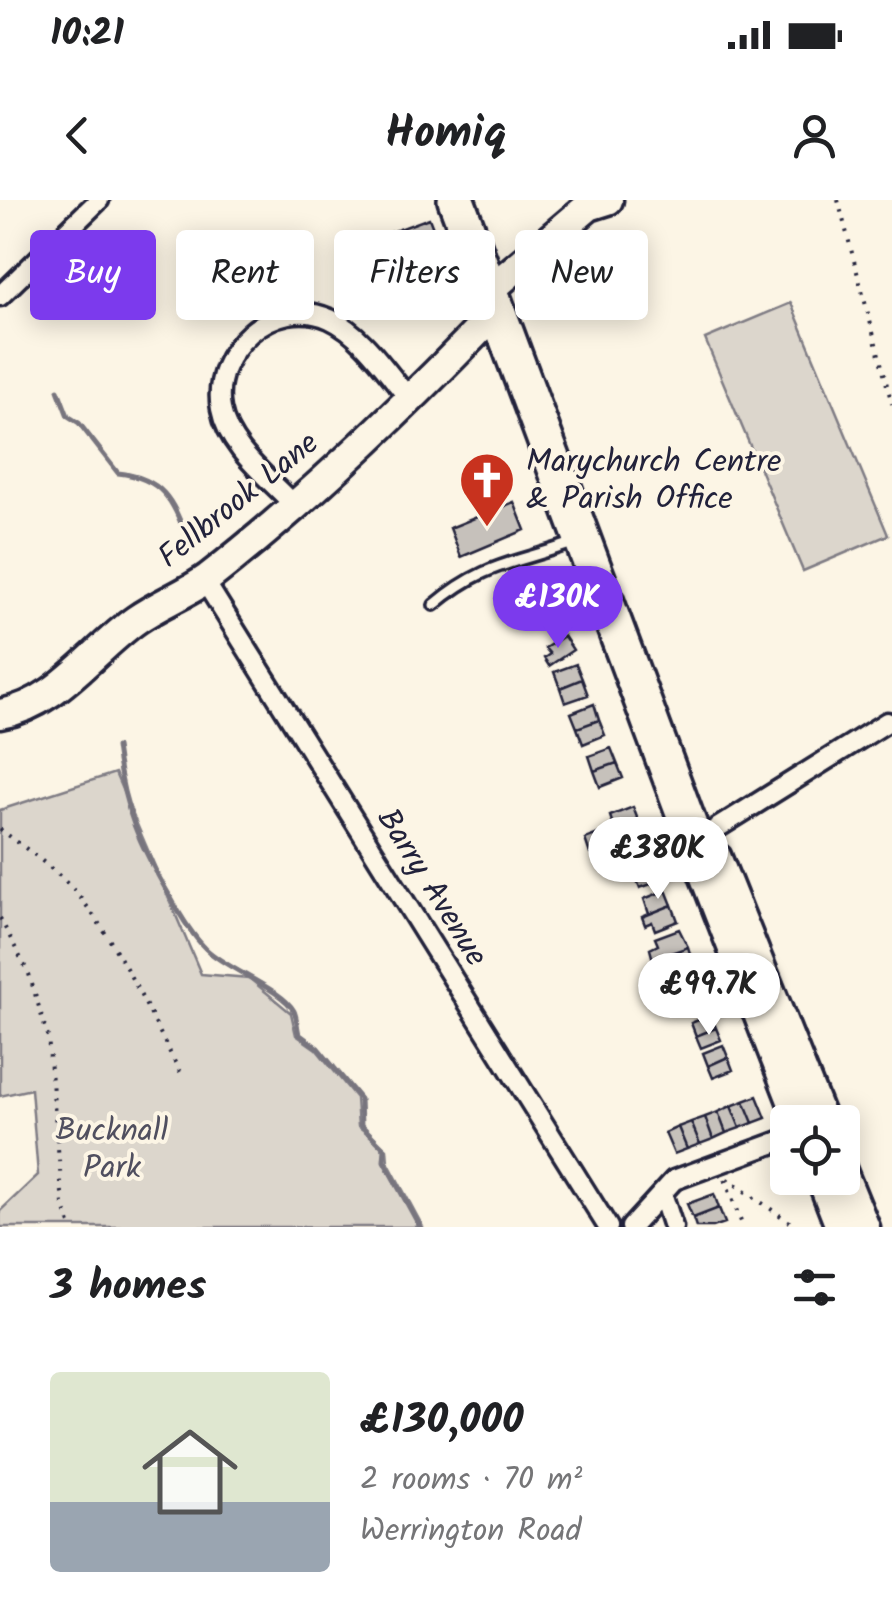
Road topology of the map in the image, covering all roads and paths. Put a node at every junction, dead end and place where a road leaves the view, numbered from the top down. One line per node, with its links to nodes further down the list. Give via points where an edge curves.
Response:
1 (98, 200): 6 (street)
2 (456, 200): 5 (highway)
3 (608, 200): 7 (street, Fellbrook Lane, via 589,206)
4 (838, 200): 10 (path)
5 (468, 230)
6 (0, 296)
7 (495, 300): 12 (highway)
8 (478, 320): 9 (street, Fellbrook Lane)
9 (411, 401): 11 (street, Fellbrook Lane); 11 (street, via 354,335 328,318 300,314 250,332 232,350 220,408 230,438)
10 (892, 404)
11 (295, 506): 13 (street, Fellbrook Lane)
12 (582, 539): 14 (lane, via 485,569); 18 (highway)
13 (204, 580): 15 (street, Fellbrook Lane, via 136,620 42,698); 29 (street, Barry Avenue)
14 (434, 604)
15 (0, 714)
16 (887, 722): 18 (street)
17 (0, 829): 20 (path, via 83,901)
18 (708, 849): 21 (highway)
19 (0, 918): 28 (path, via 48,1036 63,1204)
20 (180, 1072)
21 (796, 1073): 22 (highway); 23 (street)
22 (801, 1105)
23 (817, 1105)
24 (770, 1145): 25 (street, via 674,1180)
25 (662, 1193): 30 (street); 31 (street)
26 (832, 1195): 34 (highway)
27 (857, 1195): 35 (street)
28 (71, 1227)
29 (608, 1227)
30 (630, 1227)
31 (673, 1227)
32 (742, 1227): 33 (path, via 724,1177)
33 (797, 1227)
34 (844, 1227)
35 (870, 1227)

